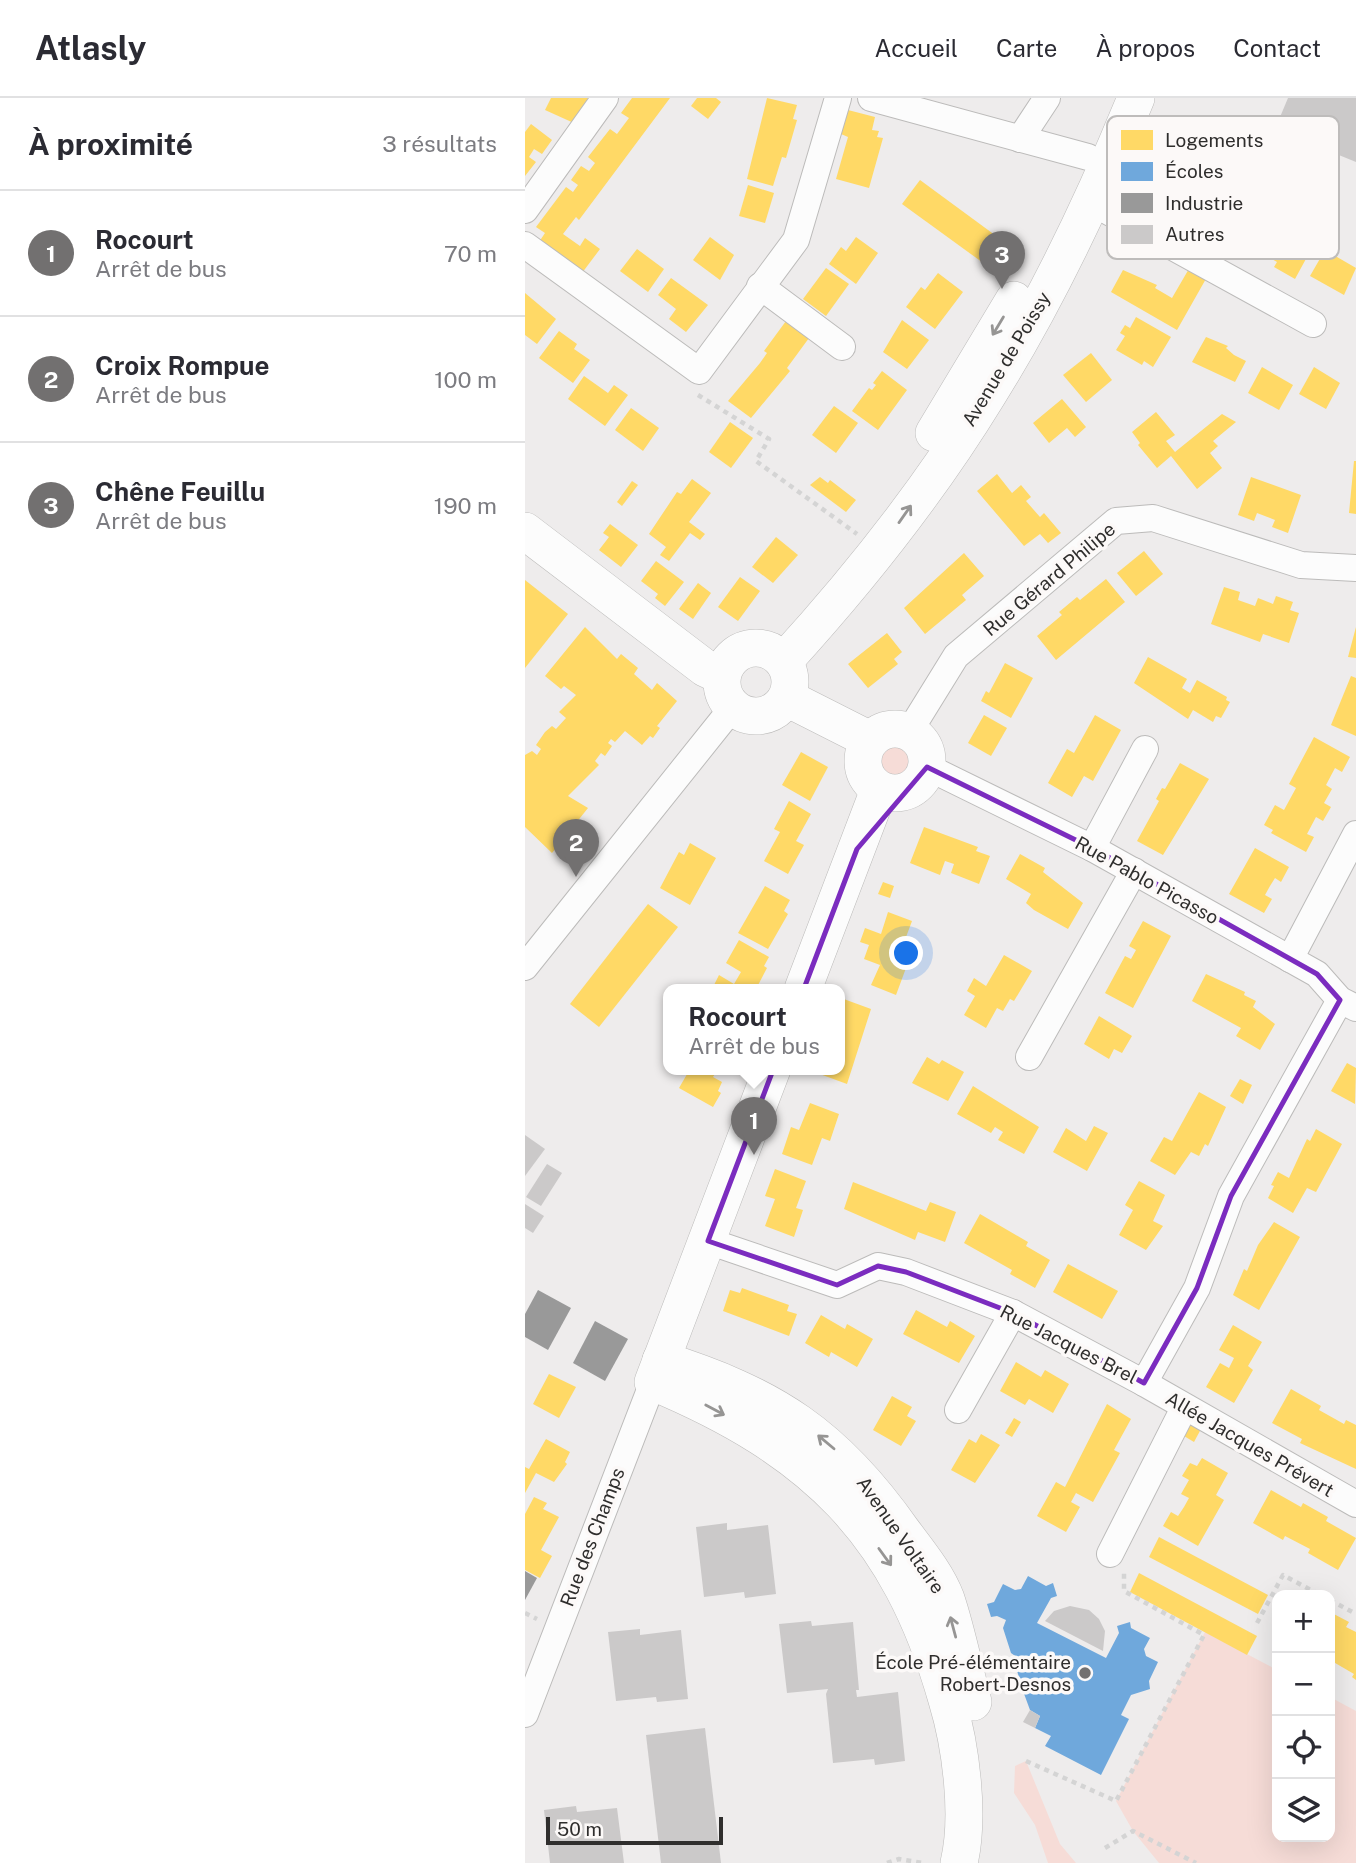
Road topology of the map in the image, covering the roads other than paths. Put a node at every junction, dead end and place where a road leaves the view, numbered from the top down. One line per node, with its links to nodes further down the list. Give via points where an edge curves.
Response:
1 (605, 98): 14 (street)
2 (838, 98): 18 (street, via 796,240)
3 (871, 98): 10 (street)
4 (1047, 98): 10 (street)
5 (1112, 98): 7 (street, Avenue de Poissy)
6 (1136, 98): 8 (street, Avenue de Poissy)
7 (1108, 116)
8 (1125, 116)
9 (1107, 121): 12 (street, Avenue de Poissy)
10 (1020, 139): 12 (street)
11 (1107, 147): 12 (street, Avenue de Poissy)
12 (1098, 162): 13 (street, Avenue de Poissy); 23 (street, Avenue de Poissy, one-way to 23, via 941,423)
13 (1091, 202): 15 (street); 23 (street, Avenue de Poissy, one-way to 13, via 896,526 987,397)
14 (525, 210)
15 (1107, 211)
16 (525, 245): 18 (street, via 699,371)
17 (1195, 259): 19 (street)
18 (760, 286): 20 (street)
19 (1313, 324)
20 (842, 347)
21 (525, 531): 24 (street, via 705,668)
22 (1356, 568): 26 (street, Rue Gérard Philipe, via 1300,565 1153,518 1116,521 956,656)
23 (778, 656): 24 (street, via 748,649 737,654 728,662); 25 (street, via 791,679)
24 (728, 691): 25 (street, via 745,714 757,716 769,714); 34 (street)
25 (787, 698): 27 (street)
26 (909, 732): 27 (street, via 893,729); 29 (street, via 923,746)
27 (870, 740): 29 (street, via 862,761 870,783)
28 (1145, 749): 31 (street)
29 (903, 783): 31 (street, Rue Pablo Picasso); 35 (street, via 857,849)
30 (1356, 834): 33 (street)
31 (1092, 848): 32 (street, Rue Pablo Picasso)
32 (1134, 872): 33 (street, Rue Pablo Picasso); 37 (street)
33 (1290, 959): 36 (street, Rue Pablo Picasso, via 1317,974)
34 (525, 967)
35 (805, 984)
36 (1348, 1004): 42 (street, Rue Jacques Brel, via 1231,1196 1197,1287)
37 (1029, 1057)
38 (770, 1075): 39 (street)
39 (708, 1241): 40 (street, Rue Jacques Brel, via 838,1285 879,1266 906,1272); 41 (street)
40 (1013, 1313): 42 (street, Rue Jacques Brel); 44 (street)
41 (657, 1371): 47 (street, Rue des Champs); 48 (street, Avenue Voltaire, one-way to 48, via 815,1475 849,1508 900,1577 937,1663 954,1723 963,1817); 49 (street, Avenue Voltaire, one-way to 41, via 986,1817 976,1714 945,1597 926,1564 877,1494 811,1429 711,1375)
42 (1144, 1383): 43 (street, Allée Jacques Prévert)
43 (1184, 1408): 45 (street, Allée Jacques Prévert); 46 (street)
44 (958, 1410)
45 (1356, 1504)
46 (1110, 1554)
47 (525, 1714)
48 (959, 1863)
49 (984, 1863)

